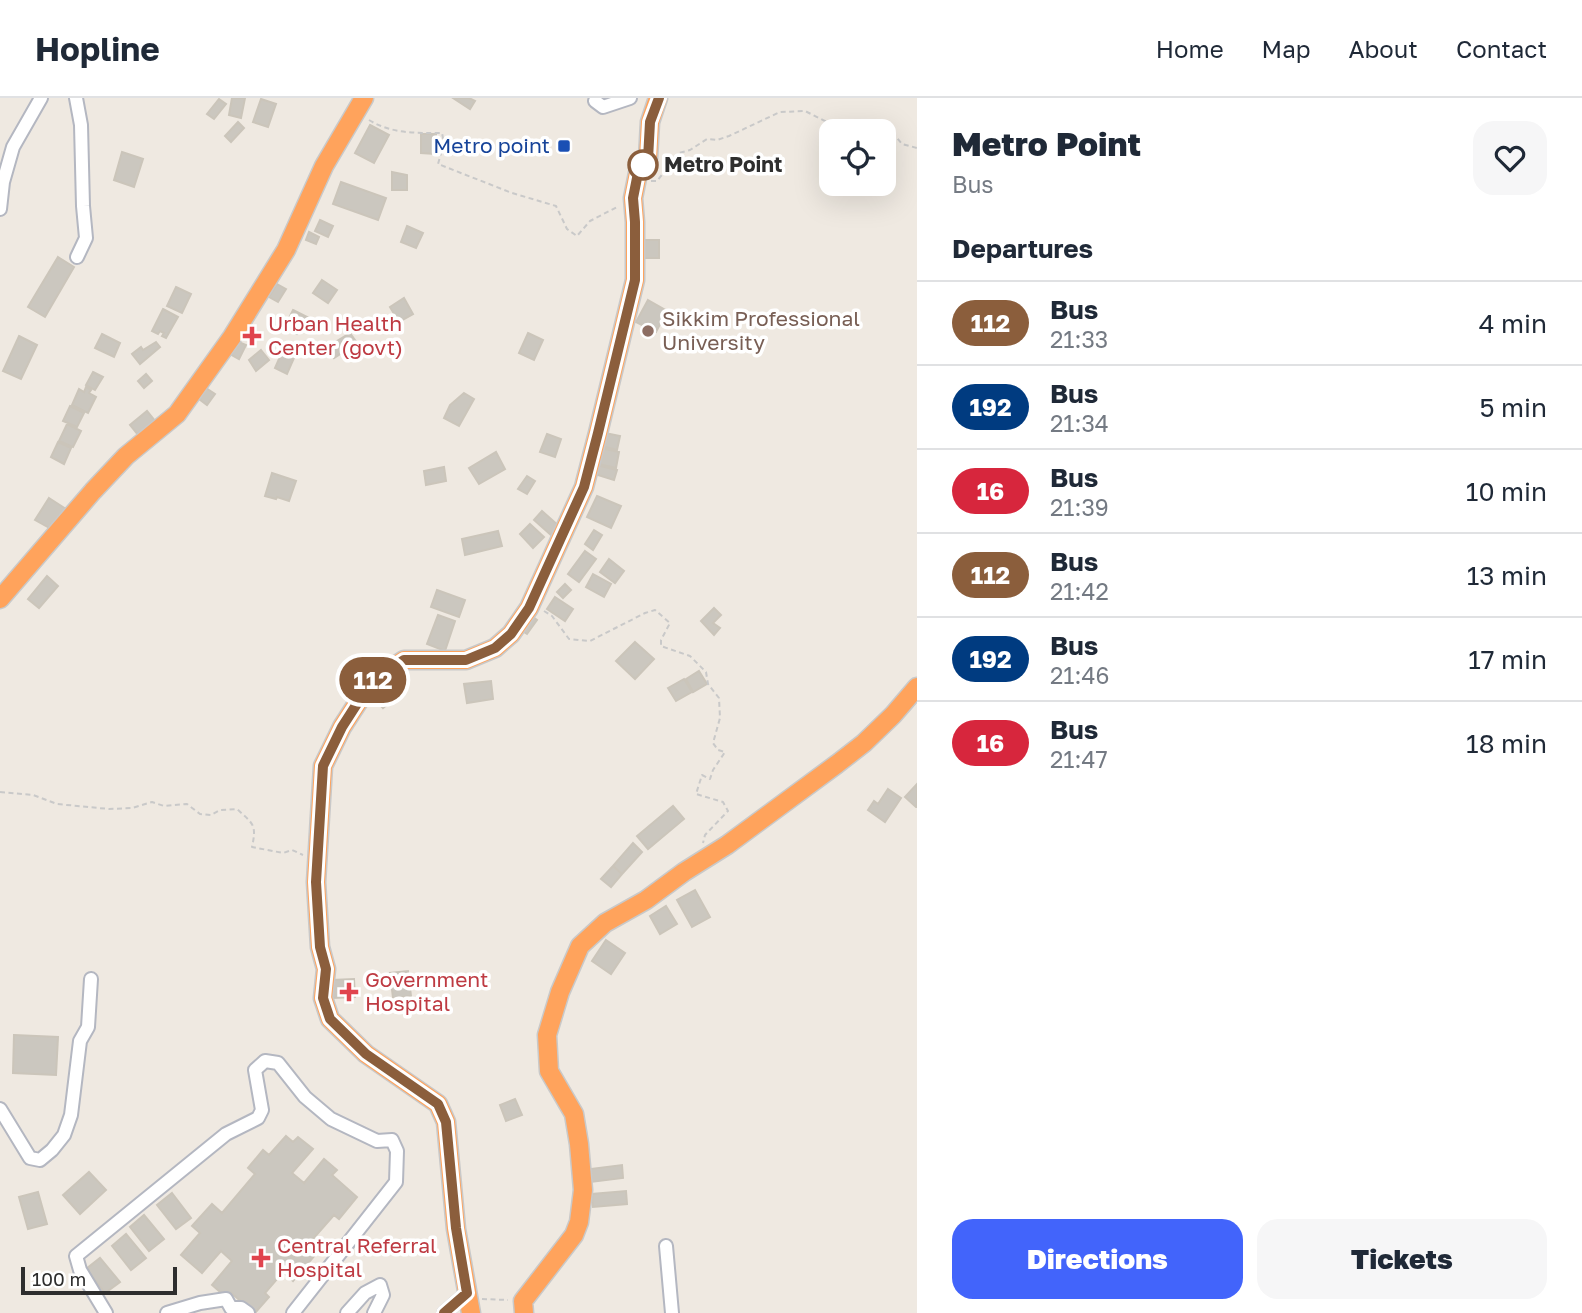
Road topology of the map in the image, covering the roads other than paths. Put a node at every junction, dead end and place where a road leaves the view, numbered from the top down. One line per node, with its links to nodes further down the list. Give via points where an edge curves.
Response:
1 (41, 98): 7 (street, via 13,147)
2 (76, 98): 8 (street, via 86,238)
3 (630, 98): 5 (street, via 603,107)
4 (659, 98): 14 (highway, via 650,122 648,159 638,173 635,190 635,280 598,433 584,487 529,608 495,648 466,660 404,660 371,682 323,766 316,882 326,969 323,998 330,1019 366,1054 438,1104 446,1122 456,1228)
5 (595, 101)
6 (360, 105): 9 (highway, via 324,166 286,250 177,414 117,464)
7 (0, 209)
8 (77, 257)
9 (0, 599)
10 (917, 687): 15 (highway, via 837,764 727,845 605,923 580,946 547,1035 549,1071 574,1114 583,1190 579,1222)
11 (92, 979): 12 (street, via 88,1027 80,1041 71,1115 64,1135 40,1160 30,1158)
12 (0, 1109)
13 (666, 1246): 24 (street)
14 (469, 1301): 23 (street)
15 (523, 1307)
16 (229, 1310): 18 (street, via 226,1299); 19 (street, via 241,1308)
17 (106, 1313): 20 (street, via 76,1256 226,1134 258,1118 262,1110 255,1070 265,1061 278,1063 331,1119 377,1141 393,1140 397,1151 396,1182)
18 (167, 1313)
19 (248, 1313)
20 (293, 1313)
21 (347, 1313): 22 (street, via 365,1293 380,1285 383,1296)
22 (374, 1313)
23 (444, 1313)
24 (672, 1313)

